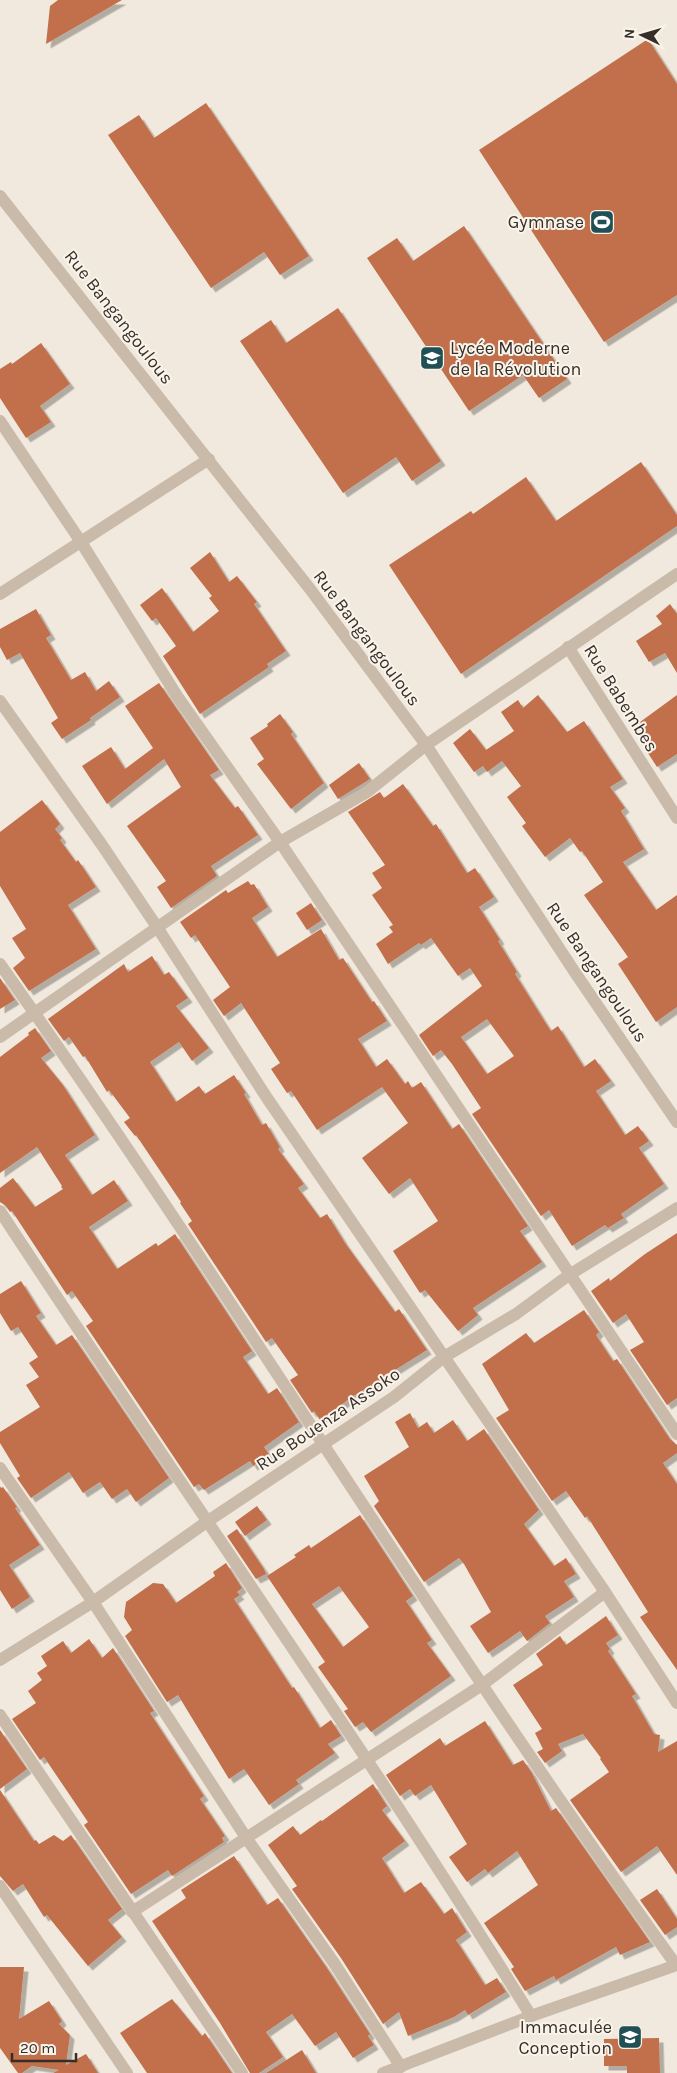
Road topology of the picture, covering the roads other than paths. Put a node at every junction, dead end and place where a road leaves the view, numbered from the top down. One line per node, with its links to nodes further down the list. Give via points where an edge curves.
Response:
1 (0, 196): 3 (street, Rue Bangangoulous)
2 (0, 421): 4 (street)
3 (209, 459): 4 (street); 9 (street, Rue Bangangoulous)
4 (81, 542): 6 (street); 11 (street, via 177,696)
5 (677, 574): 7 (street)
6 (0, 594)
7 (568, 647): 9 (street); 10 (street, Rue Babembes)
8 (0, 701): 12 (street)
9 (426, 745): 11 (street, via 367,792); 16 (street, Rue Bangangoulous)
10 (677, 818)
11 (280, 842): 12 (street); 19 (street)
12 (157, 927): 14 (street); 20 (street, via 267,1098)
13 (0, 964): 14 (street)
14 (35, 1014): 15 (street); 22 (street, via 224,1293)
15 (0, 1037)
16 (677, 1122)
17 (677, 1208): 19 (street, Rue Bouenza Assoko)
18 (0, 1211): 24 (street)
19 (569, 1275): 20 (street, Rue Bouenza Assoko, via 516,1314); 21 (street)
20 (444, 1357): 22 (street, Rue Bouenza Assoko, via 394,1397); 25 (street)
21 (677, 1434)
22 (322, 1445): 24 (street, Rue Bouenza Assoko); 28 (street)
23 (0, 1468): 26 (street)
24 (208, 1521): 26 (street, Rue Bouenza Assoko); 31 (street)
25 (605, 1592): 28 (street); 29 (street)
26 (93, 1602): 27 (street, Rue Bouenza Assoko); 32 (street)
27 (0, 1660)
28 (482, 1685): 31 (street); 35 (street, via 620,1888)
29 (677, 1703)
30 (0, 1715): 34 (street)
31 (368, 1760): 32 (street); 36 (street)
32 (247, 1839): 34 (street); 37 (street, via 334,1963)
33 (0, 1886): 38 (street)
34 (132, 1912): 39 (street)
35 (677, 1965): 36 (street)
36 (531, 2016): 37 (street)
37 (401, 2067): 40 (street)
38 (127, 2073)
39 (242, 2073)
40 (383, 2073)

